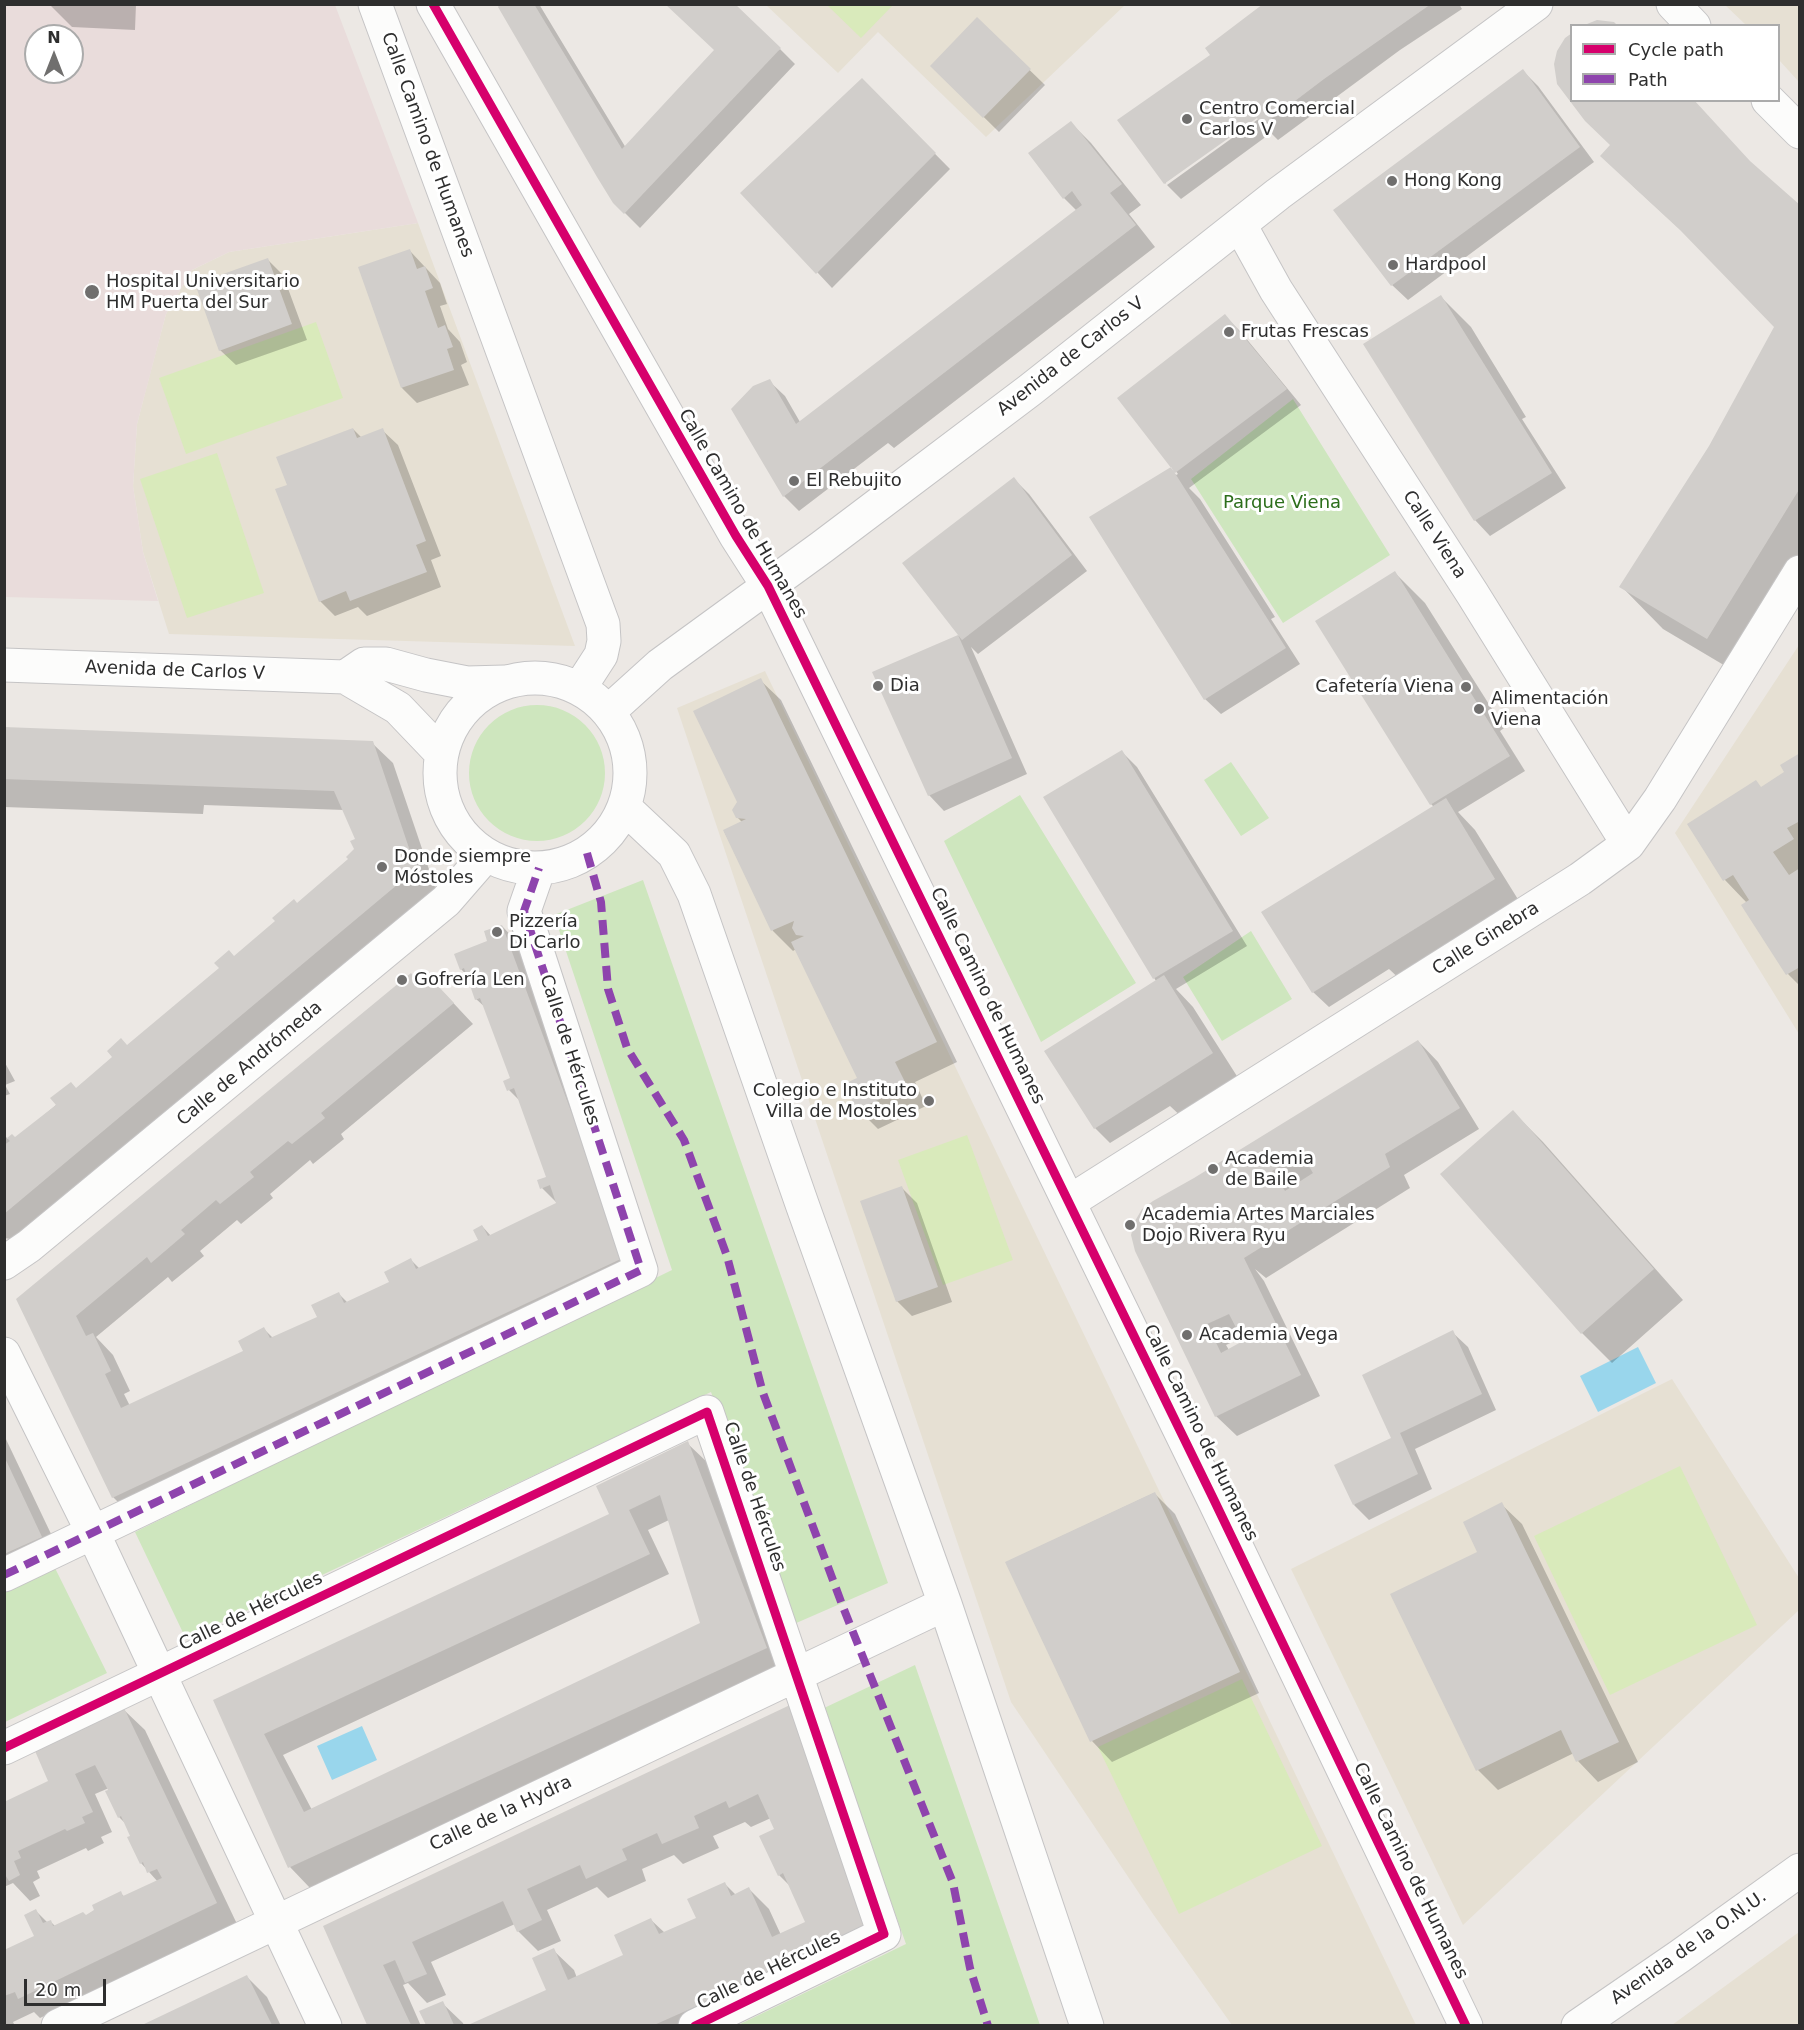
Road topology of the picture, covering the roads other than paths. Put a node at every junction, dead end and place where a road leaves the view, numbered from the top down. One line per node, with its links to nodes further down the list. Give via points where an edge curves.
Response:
1 (375, 4): 14 (street, Calle Camino de Humanes, via 603,624 601,655)
2 (433, 4): 10 (street, Calle Camino de Humanes)
3 (1536, 4): 8 (street, Avenida de Carlos V)
4 (1673, 4): 5 (street)
5 (1692, 24)
6 (1770, 102): 7 (street)
7 (1800, 132)
8 (1240, 225): 10 (street, Avenida de Carlos V, via 1030,390); 18 (street, Calle Viena, via 1276,290)
9 (1800, 572): 18 (street, Calle Ginebra)
10 (768, 586): 15 (street, Avenida de Carlos V, via 660,665); 21 (street, Calle Camino de Humanes)
11 (4, 665): 12 (street, Avenida de Carlos V)
12 (345, 677): 13 (street, Avenida de Carlos V, via 364,664 386,664 467,683); 16 (street, Avenida de Carlos V, via 398,708)
13 (508, 682): 14 (street, via 556,680); 16 (street, via 486,691 467,707 452,726)
14 (579, 689): 15 (street)
15 (608, 712): 17 (street, via 621,732 628,754 630,778)
16 (441, 753): 19 (street, via 440,783 447,811 463,836)
17 (624, 807): 20 (street, via 609,833 587,853 564,864); 26 (street, via 674,854 694,894)
18 (1628, 844): 21 (street, Calle Ginebra, via 1580,879)
19 (486, 855): 20 (street, via 513,866); 22 (street, Calle de Andrómeda, via 438,908)
20 (539, 868): 24 (street, Calle de Hércules, via 524,911 640,1270)
21 (1069, 1202): 36 (street, Calle Camino de Humanes)
22 (4, 1263)
23 (4, 1354): 24 (street)
24 (93, 1533): 25 (street); 28 (street)
25 (4, 1575)
26 (945, 1604): 27 (street, Calle de la Hydra); 35 (street)
27 (796, 1673): 28 (street, Calle de Hércules, via 707,1412); 31 (street, Calle de la Hydra); 34 (street, Calle de Hércules, via 884,1934)
28 (160, 1674): 29 (street); 31 (street)
29 (4, 1748)
30 (1800, 1870): 37 (street, Avenida de la O.N.U.)
31 (276, 1920): 32 (street, Calle de la Hydra); 33 (street)
32 (58, 2025)
33 (325, 2025)
34 (695, 2025)
35 (1087, 2025)
36 (1466, 2025)
37 (1578, 2025)

